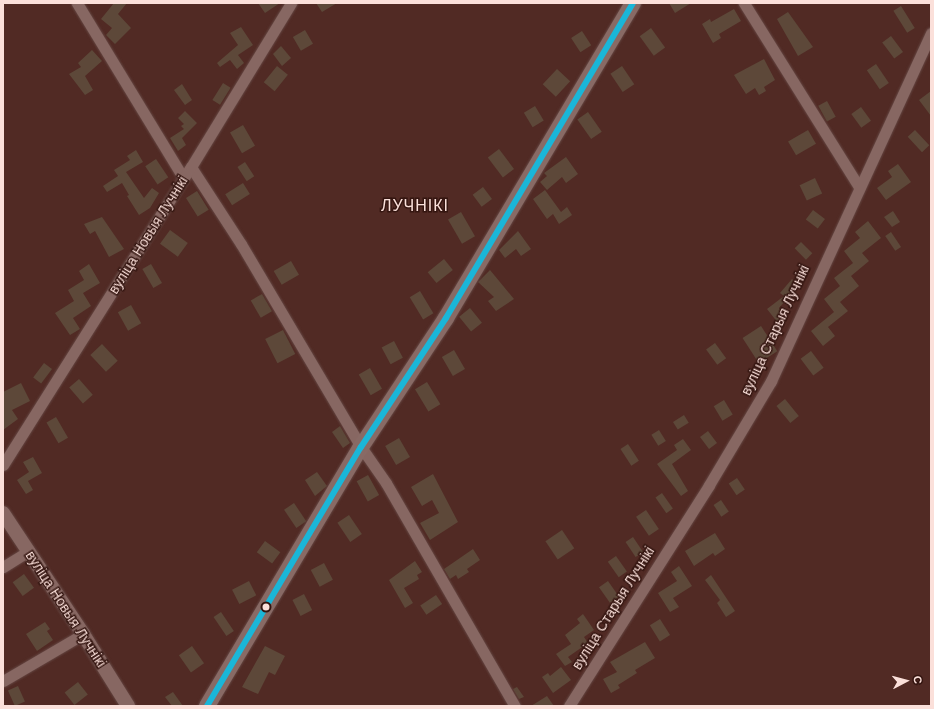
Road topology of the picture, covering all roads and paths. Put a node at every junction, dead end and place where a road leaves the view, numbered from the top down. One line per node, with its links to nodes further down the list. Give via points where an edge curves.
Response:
1 (77, 3): 7 (street)
2 (291, 3): 6 (street, вуліца Новыя Лучнікі)
3 (633, 3): 9 (main road, via 446,318)
4 (744, 3): 8 (street)
5 (931, 33): 8 (street, вуліца Старыя Лучнікі)
6 (192, 167): 7 (street, вуліца Новыя Лучнікі); 9 (street)
7 (183, 177): 10 (street, вуліца Новыя Лучнікі)
8 (859, 186): 19 (street, вуліца Старыя Лучнікі, via 770,381 709,485)
9 (362, 447): 17 (main road); 18 (street, via 386,483)
10 (3, 465)
11 (3, 513): 12 (street, вуліца Новыя Лучнікі)
12 (29, 551): 13 (street); 14 (street, вуліца Новыя Лучнікі)
13 (3, 567)
14 (84, 634): 15 (street); 16 (street, вуліца Новыя Лучнікі)
15 (3, 681)
16 (128, 706)
17 (207, 706)
18 (515, 706)
19 (569, 706)

